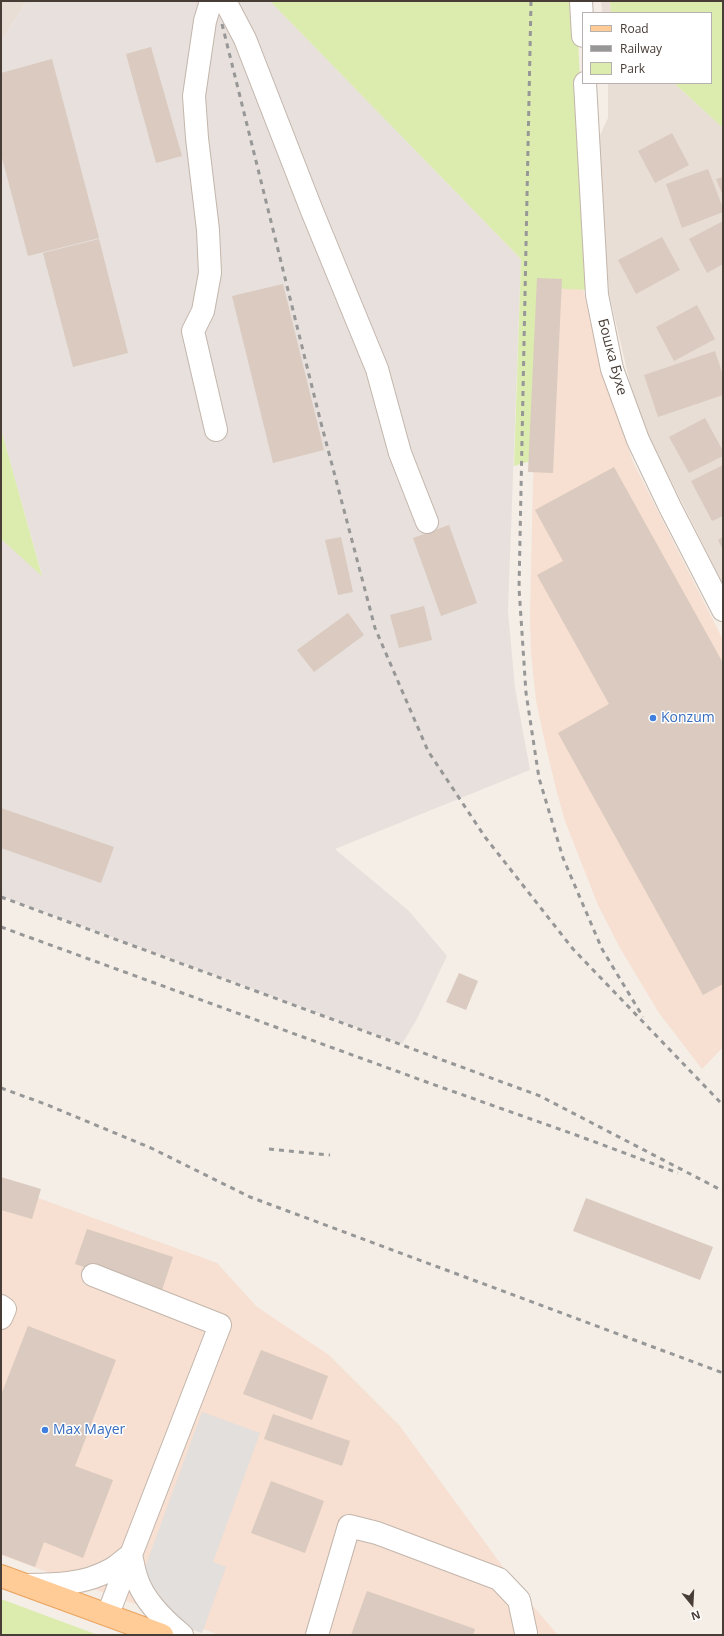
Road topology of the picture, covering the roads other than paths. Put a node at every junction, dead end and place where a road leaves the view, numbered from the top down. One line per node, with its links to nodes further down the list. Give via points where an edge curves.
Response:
1 (211, 1): 6 (street, via 205,21 194,96 210,273 203,310 193,331)
2 (224, 1): 7 (street, via 245,39 377,369 400,452)
3 (581, 1): 4 (street)
4 (582, 18)
5 (585, 84): 8 (street, Бошка Бухе, via 597,295 612,369 638,440)
6 (216, 430)
7 (426, 522)
8 (723, 610)
9 (93, 1275): 12 (street, via 220,1325)
10 (1, 1306): 11 (street, via 5,1309)
11 (1, 1318)
12 (131, 1555): 14 (street, via 110,1570 83,1581 55,1585); 15 (street); 18 (street, via 137,1580 148,1600)
13 (1, 1576): 14 (main road)
14 (24, 1585): 15 (main road)
15 (108, 1614): 17 (main road)
16 (526, 1633): 19 (street, via 519,1600 499,1580 376,1533 349,1526)
17 (162, 1635)
18 (182, 1635)
19 (317, 1635)

